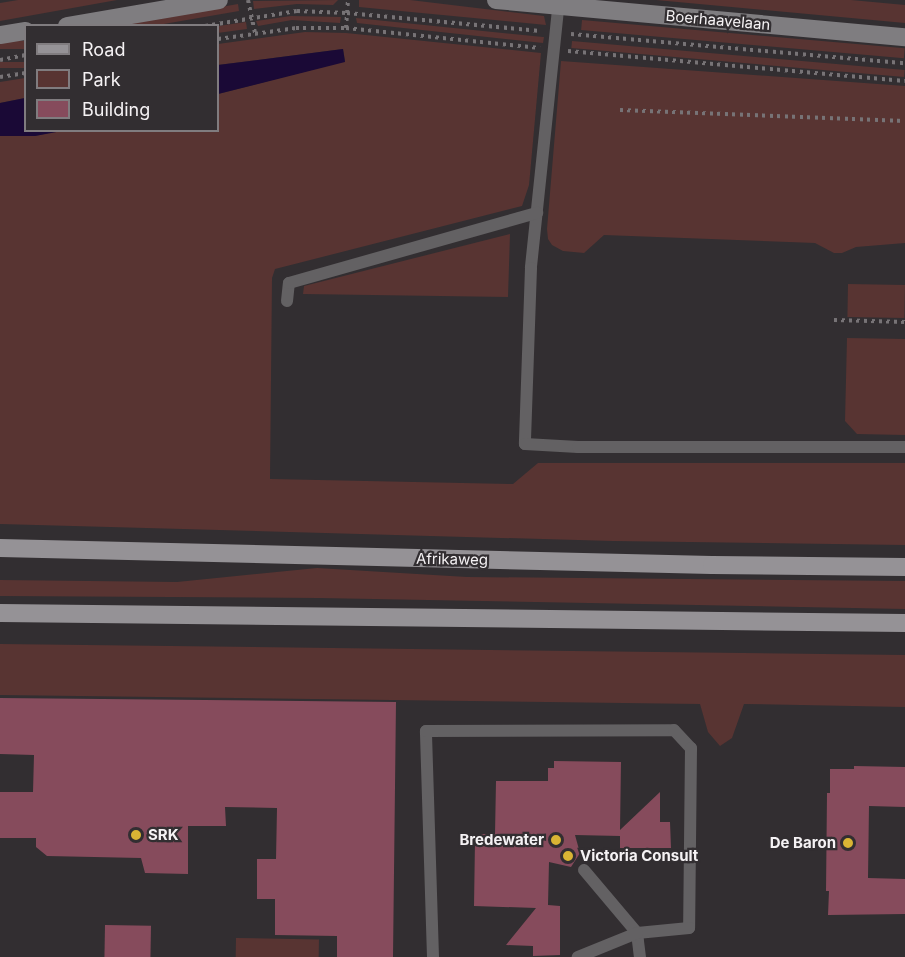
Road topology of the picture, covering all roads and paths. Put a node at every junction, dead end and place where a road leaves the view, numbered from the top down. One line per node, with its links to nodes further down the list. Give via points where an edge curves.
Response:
1 (219, 0): 8 (street)
2 (248, 0): 7 (path)
3 (348, 0): 6 (path)
4 (496, 0): 5 (street, Boerhaavelaan)
5 (559, 3): 13 (lane); 15 (street, Boerhaavelaan)
6 (347, 13): 7 (path, Boerhaavelaan, via 297,11); 10 (path); 13 (path, Boerhaavelaan)
7 (252, 18): 9 (path, Boerhaavelaan); 12 (path)
8 (79, 24)
9 (217, 24)
10 (346, 28)
11 (24, 31): 14 (street)
12 (255, 33)
13 (556, 33): 18 (path, Boerhaavelaan); 23 (lane)
14 (0, 35)
15 (905, 37)
16 (24, 56): 17 (path)
17 (0, 60)
18 (905, 63)
19 (24, 73): 20 (path)
20 (0, 77)
21 (620, 110): 22 (path)
22 (905, 122)
23 (537, 213): 24 (lane, via 290,283); 27 (lane, via 531,268 525,444)
24 (286, 301)
25 (834, 320): 26 (path)
26 (905, 322)
27 (905, 447)
28 (0, 548): 29 (main road, Afrikaweg)
29 (905, 567)
30 (0, 613): 31 (main road)
31 (905, 622)
32 (584, 870): 33 (lane)
33 (638, 933): 34 (lane, via 689,928 691,748 675,730 426,731); 35 (lane); 36 (lane)
34 (433, 957)
35 (578, 957)
36 (640, 957)

